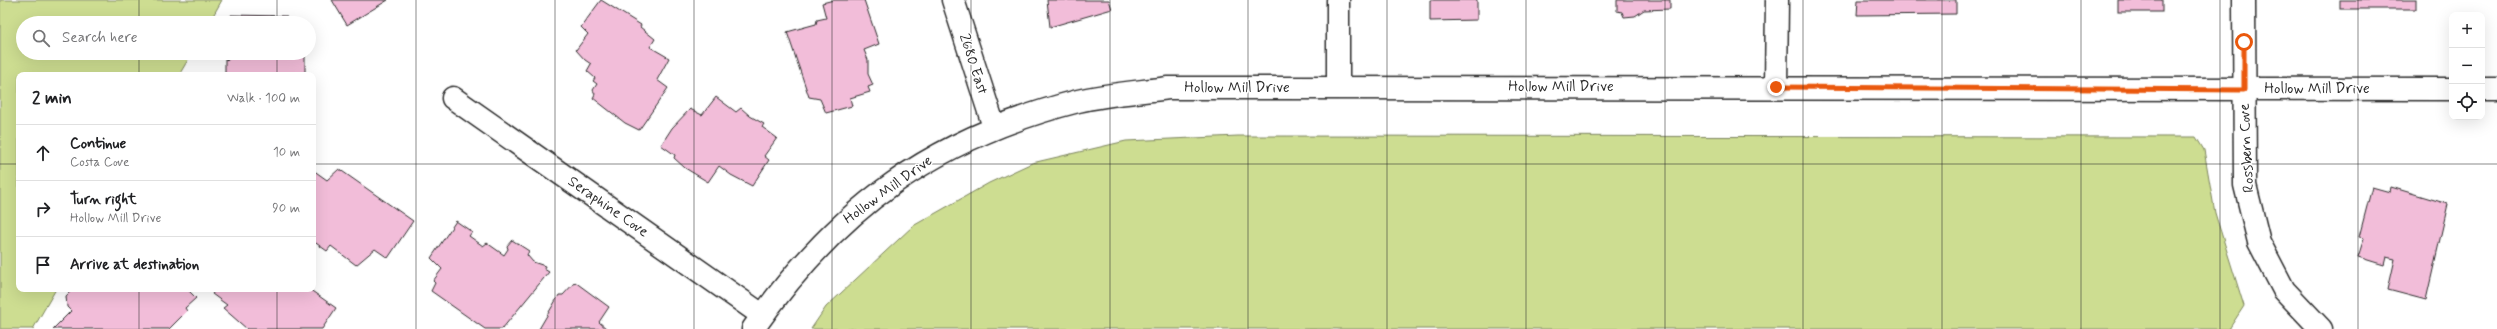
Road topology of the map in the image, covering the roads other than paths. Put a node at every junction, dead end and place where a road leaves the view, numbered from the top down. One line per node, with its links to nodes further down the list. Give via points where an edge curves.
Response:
1 (953, 0): 12 (street, 2680 East)
2 (1338, 0): 5 (street)
3 (1777, 0): 6 (street)
4 (2244, 0): 10 (street, Rossbern Cove)
5 (1338, 87): 6 (street, Hollow Mill Drive); 12 (street, Hollow Mill Drive, via 1168,88 1080,101)
6 (1776, 87): 10 (street, Hollow Mill Drive)
7 (2449, 89): 10 (street, Hollow Mill Drive)
8 (2485, 89): 9 (street)
9 (2497, 89)
10 (2244, 90): 14 (street, Rossbern Cove, via 2245,185 2259,242 2284,290)
11 (454, 98): 13 (street, Seraphine Cove)
12 (994, 127): 13 (street, Hollow Mill Drive, via 939,153 890,185 844,222 802,265)
13 (758, 322)
14 (2321, 329)

